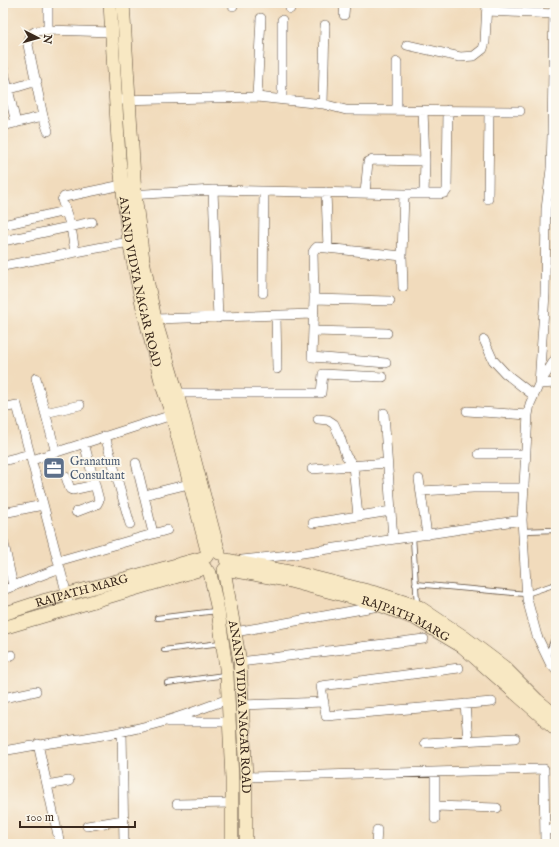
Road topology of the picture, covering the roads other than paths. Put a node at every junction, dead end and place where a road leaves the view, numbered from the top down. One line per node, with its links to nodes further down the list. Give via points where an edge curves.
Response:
1 (48, 3): 12 (street)
2 (110, 3): 13 (main road, ANAND VIDYA NAGAR ROAD)
3 (123, 3): 22 (main road, ANAND VIDYA NAGAR ROAD)
4 (345, 3): 8 (street)
5 (554, 3): 7 (street)
6 (487, 7): 7 (street); 14 (street, via 483,49 474,56 460,57)
7 (555, 14): 69 (street, via 551,169 546,209 545,294)
8 (344, 15)
9 (261, 18): 19 (street)
10 (282, 20): 20 (street)
11 (325, 25): 23 (street)
12 (48, 30): 13 (street); 17 (street, via 36,31 29,39 28,45)
13 (112, 32): 21 (main road, ANAND VIDYA NAGAR ROAD)
14 (407, 45)
15 (397, 62): 24 (street)
16 (3, 68): 18 (street)
17 (37, 82): 18 (street); 29 (street)
18 (6, 91): 30 (street)
19 (257, 97): 20 (street); 22 (street)
20 (282, 99): 23 (street)
21 (116, 100): 22 (street); 35 (main road, ANAND VIDYA NAGAR ROAD, via 119,158)
22 (130, 100): 35 (main road, ANAND VIDYA NAGAR ROAD)
23 (323, 104): 24 (street, via 346,110)
24 (397, 110): 25 (street)
25 (423, 110): 26 (street); 33 (street)
26 (448, 110): 27 (street); 40 (street, via 447,190 441,194)
27 (489, 111): 28 (street); 41 (street)
28 (520, 111)
29 (43, 116): 30 (street); 32 (street)
30 (16, 123): 31 (street)
31 (3, 126)
32 (48, 131)
33 (425, 161): 38 (street, via 368,162); 40 (street)
34 (213, 190): 35 (street); 36 (street); 58 (street)
35 (126, 192): 42 (street, via 66,196 62,200); 47 (main road, ANAND VIDYA NAGAR ROAD); 59 (main road, ANAND VIDYA NAGAR ROAD)
36 (264, 192): 37 (street); 53 (street)
37 (326, 192): 38 (street); 48 (street)
38 (366, 193): 39 (street)
39 (404, 194): 40 (street); 50 (street)
40 (424, 194)
41 (488, 199)
42 (65, 211): 44 (street); 45 (street)
43 (92, 222): 45 (street)
44 (3, 225)
45 (71, 227): 46 (street); 49 (street)
46 (3, 242)
47 (129, 242): 49 (street); 77 (main road, ANAND VIDYA NAGAR ROAD, via 151,342)
48 (328, 248): 50 (street); 54 (street, via 317,247 313,252)
49 (76, 252): 51 (street)
50 (402, 256): 52 (street)
51 (3, 266)
52 (403, 287)
53 (263, 293)
54 (314, 299): 55 (street); 56 (street)
55 (390, 301)
56 (314, 314): 57 (street); 60 (street)
57 (276, 316): 58 (street); 65 (street)
58 (218, 318): 59 (street)
59 (155, 319): 70 (main road, ANAND VIDYA NAGAR ROAD)
60 (314, 331): 61 (street); 64 (street, via 312,357)
61 (387, 332)
62 (484, 340): 71 (street, via 493,360)
63 (556, 358): 69 (street)
64 (386, 363)
65 (277, 368)
66 (383, 376): 70 (street, via 323,374 321,393)
67 (36, 378): 75 (street)
68 (556, 383): 69 (street)
69 (539, 384): 71 (street)
70 (177, 393): 114 (main road, ANAND VIDYA NAGAR ROAD)
71 (533, 395): 78 (street)
72 (80, 405): 75 (street)
73 (3, 408): 85 (street, via 17,405)
74 (467, 411): 78 (street)
75 (45, 413): 82 (street)
76 (384, 413): 87 (street)
77 (172, 415): 80 (street); 94 (main road, ANAND VIDYA NAGAR ROAD)
78 (528, 415): 84 (street)
79 (318, 419): 89 (street, via 328,420 334,424 346,456)
80 (105, 436): 81 (street); 105 (street)
81 (84, 443): 82 (street); 93 (street)
82 (56, 453): 85 (street)
83 (479, 454): 84 (street)
84 (525, 454): 95 (street)
85 (31, 457): 86 (street); 98 (street)
86 (3, 461)
87 (387, 463): 89 (street); 99 (street)
88 (136, 464): 97 (street)
89 (353, 465): 90 (street); 102 (street)
90 (312, 469)
91 (66, 477): 93 (street, via 70,490)
92 (419, 479): 96 (street)
93 (95, 484): 101 (street, via 99,500 97,504)
94 (189, 484): 97 (street); 114 (main road, ANAND VIDYA NAGAR ROAD)
95 (523, 488): 96 (street); 103 (street)
96 (421, 491): 110 (street)
97 (144, 495): 109 (street)
98 (43, 505): 100 (street); 115 (street)
99 (391, 511): 102 (street); 112 (street)
100 (3, 512)
101 (76, 512)
102 (358, 516): 104 (street)
103 (522, 520): 108 (street); 110 (street)
104 (313, 523)
105 (130, 524)
106 (167, 530): 109 (street)
107 (556, 530): 108 (lane)
108 (522, 531): 120 (street)
109 (153, 533): 115 (street)
110 (427, 534): 111 (street)
111 (413, 536): 112 (street); 116 (lane)
112 (393, 539): 114 (street)
113 (4, 544): 118 (street)
114 (217, 563): 121 (main road, RAJPATH MARG); 122 (main road, RAJPATH MARG); 123 (main road, RAJPATH MARG, via 315,578); 124 (main road, ANAND VIDYA NAGAR ROAD); 128 (main road, ANAND VIDYA NAGAR ROAD)
115 (59, 565): 118 (street); 121 (street)
116 (415, 584): 120 (lane); 123 (lane)
117 (556, 584): 120 (lane)
118 (13, 586): 119 (street)
119 (3, 590)
120 (526, 594): 133 (street, via 537,636)
121 (69, 602): 125 (main road, RAJPATH MARG, via 46,600); 127 (main road, RAJPATH MARG)
122 (382, 606): 128 (street); 149 (main road, RAJPATH MARG, via 416,619 463,647)
123 (417, 606): 146 (main road, RAJPATH MARG, via 504,667)
124 (218, 611): 126 (lane); 131 (main road, ANAND VIDYA NAGAR ROAD)
125 (3, 614)
126 (157, 618)
127 (3, 628)
128 (236, 632): 134 (main road, ANAND VIDYA NAGAR ROAD)
129 (556, 634): 133 (lane)
130 (424, 640): 134 (street)
131 (223, 643): 132 (lane); 137 (main road, ANAND VIDYA NAGAR ROAD)
132 (164, 650)
133 (547, 656): 136 (street)
134 (240, 662): 145 (main road, ANAND VIDYA NAGAR ROAD)
135 (459, 668): 142 (street, via 321,686)
136 (556, 670)
137 (227, 675): 138 (lane); 141 (main road, ANAND VIDYA NAGAR ROAD)
138 (167, 683)
139 (36, 691): 140 (street)
140 (3, 698)
141 (228, 699): 147 (street); 148 (main road, ANAND VIDYA NAGAR ROAD)
142 (324, 702): 144 (street, via 326,716); 145 (street)
143 (492, 702): 144 (street)
144 (465, 704): 152 (street)
145 (243, 705): 157 (main road, ANAND VIDYA NAGAR ROAD)
146 (556, 716)
147 (162, 722): 148 (street); 150 (street)
148 (229, 722): 160 (main road, ANAND VIDYA NAGAR ROAD)
149 (556, 729)
150 (122, 731): 154 (street); 165 (street)
151 (515, 738): 152 (street)
152 (468, 740): 153 (street)
153 (425, 743)
154 (38, 744): 155 (street); 159 (street)
155 (3, 751)
156 (435, 772): 157 (street); 162 (street); 167 (street, via 544,769)
157 (246, 777): 173 (main road, ANAND VIDYA NAGAR ROAD)
158 (69, 781): 159 (street)
159 (47, 784): 170 (street)
160 (232, 803): 161 (street); 172 (main road, ANAND VIDYA NAGAR ROAD)
161 (177, 804)
162 (435, 806): 163 (street); 164 (street)
163 (497, 808)
164 (435, 819)
165 (123, 820): 166 (street); 171 (street)
166 (87, 826)
167 (545, 829): 169 (street); 175 (street)
168 (377, 830): 174 (street)
169 (556, 830)
170 (60, 844)
171 (124, 844)
172 (232, 844)
173 (246, 844)
174 (376, 844)
175 (545, 844)

